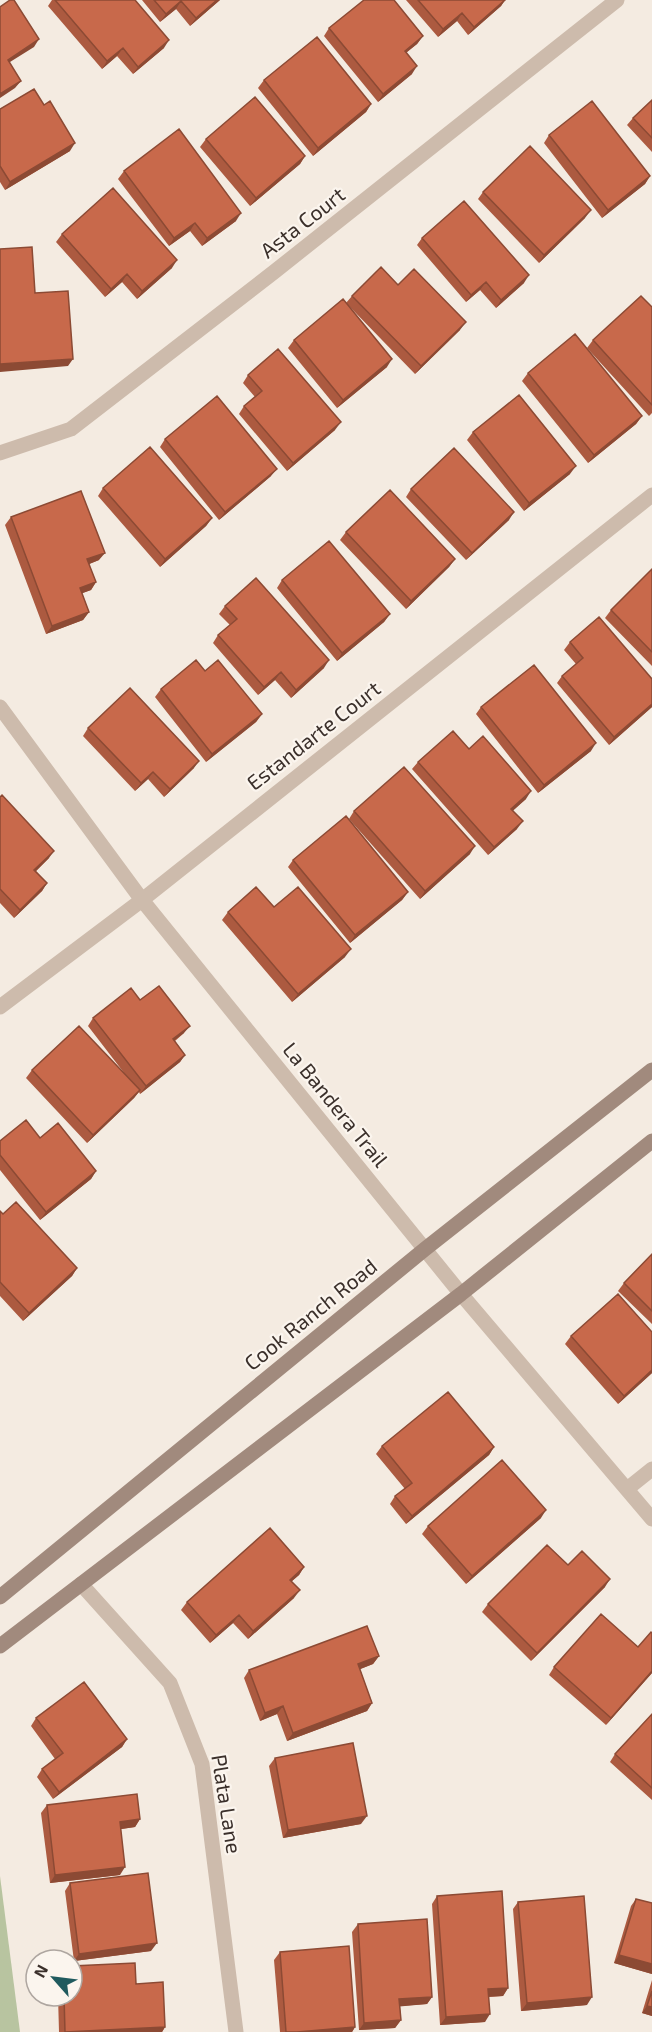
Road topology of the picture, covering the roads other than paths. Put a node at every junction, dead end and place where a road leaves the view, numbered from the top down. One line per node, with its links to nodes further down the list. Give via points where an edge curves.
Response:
1 (617, 0): 2 (street, Asta Court, via 71,429)
2 (0, 453)
3 (652, 495): 5 (street, Estandarte Court)
4 (0, 707): 5 (street, La Bandera Trail)
5 (142, 900): 6 (street, Estandarte Court); 9 (street, La Bandera Trail)
6 (0, 1007)
7 (652, 1070): 9 (street, Cook Ranch Road)
8 (652, 1141): 10 (street)
9 (425, 1250): 10 (street, La Bandera Trail); 15 (street, Cook Ranch Road)
10 (461, 1294): 12 (street, La Bandera Trail); 14 (street)
11 (652, 1469): 12 (street)
12 (627, 1489): 13 (street, La Bandera Trail)
13 (652, 1519)
14 (81, 1584): 16 (street); 17 (street, Plata Lane, via 170,1683 202,1764)
15 (0, 1597)
16 (0, 1646)
17 (236, 2032)

